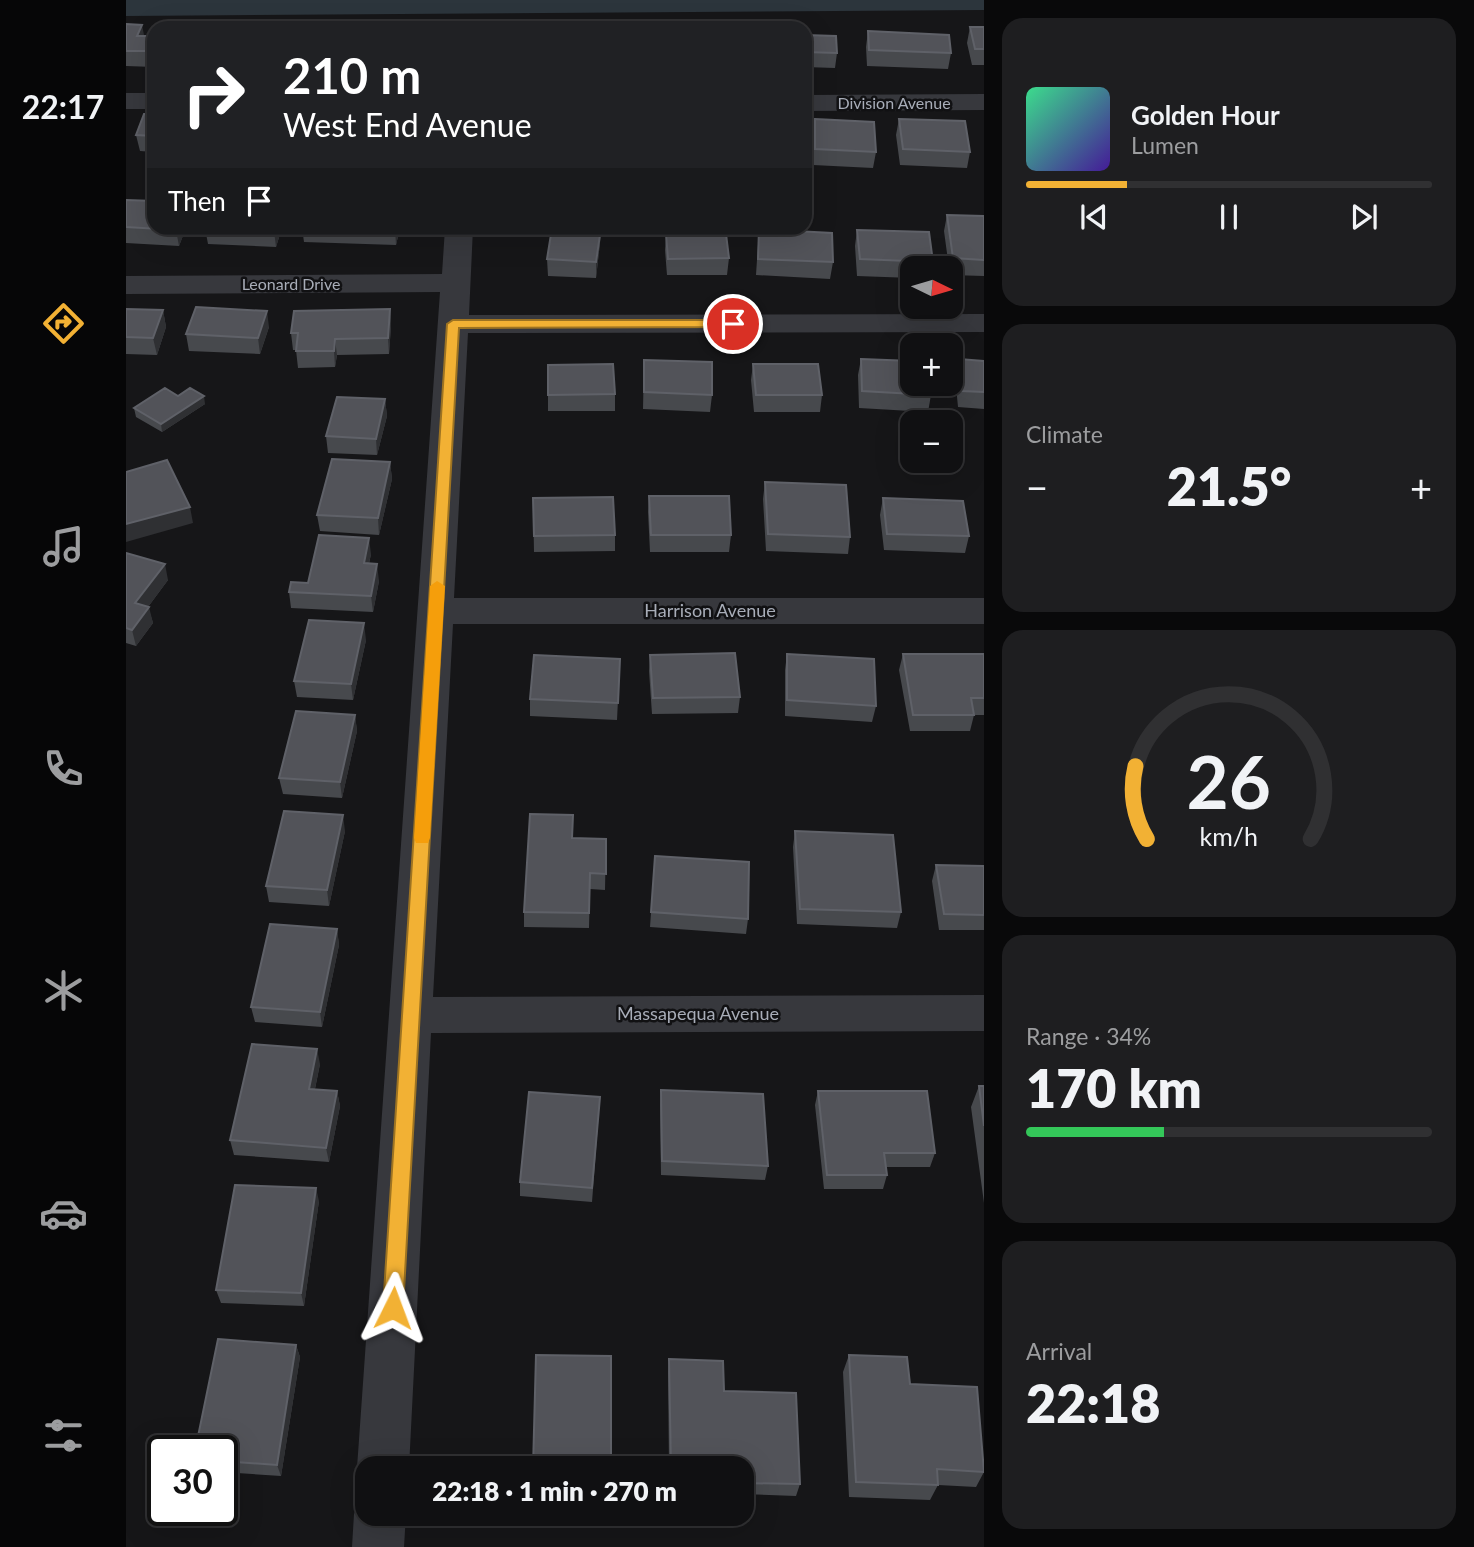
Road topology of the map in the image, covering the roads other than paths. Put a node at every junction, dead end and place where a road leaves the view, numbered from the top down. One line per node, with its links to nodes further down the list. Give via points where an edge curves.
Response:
1 (126, 101): 2 (street)
2 (147, 101)
3 (984, 102): 4 (street, Division Avenue)
4 (812, 103)
5 (459, 235): 6 (street)
6 (456, 283): 7 (street, Leonard Drive); 9 (street)
7 (126, 285)
8 (984, 323): 9 (street)
9 (453, 324): 10 (street)
10 (436, 611): 11 (street, Harrison Avenue); 13 (street)
11 (984, 611)
12 (984, 1013): 13 (street, Massapequa Avenue)
13 (411, 1015): 14 (street)
14 (384, 1456)
15 (379, 1526): 16 (street)
16 (378, 1547)

